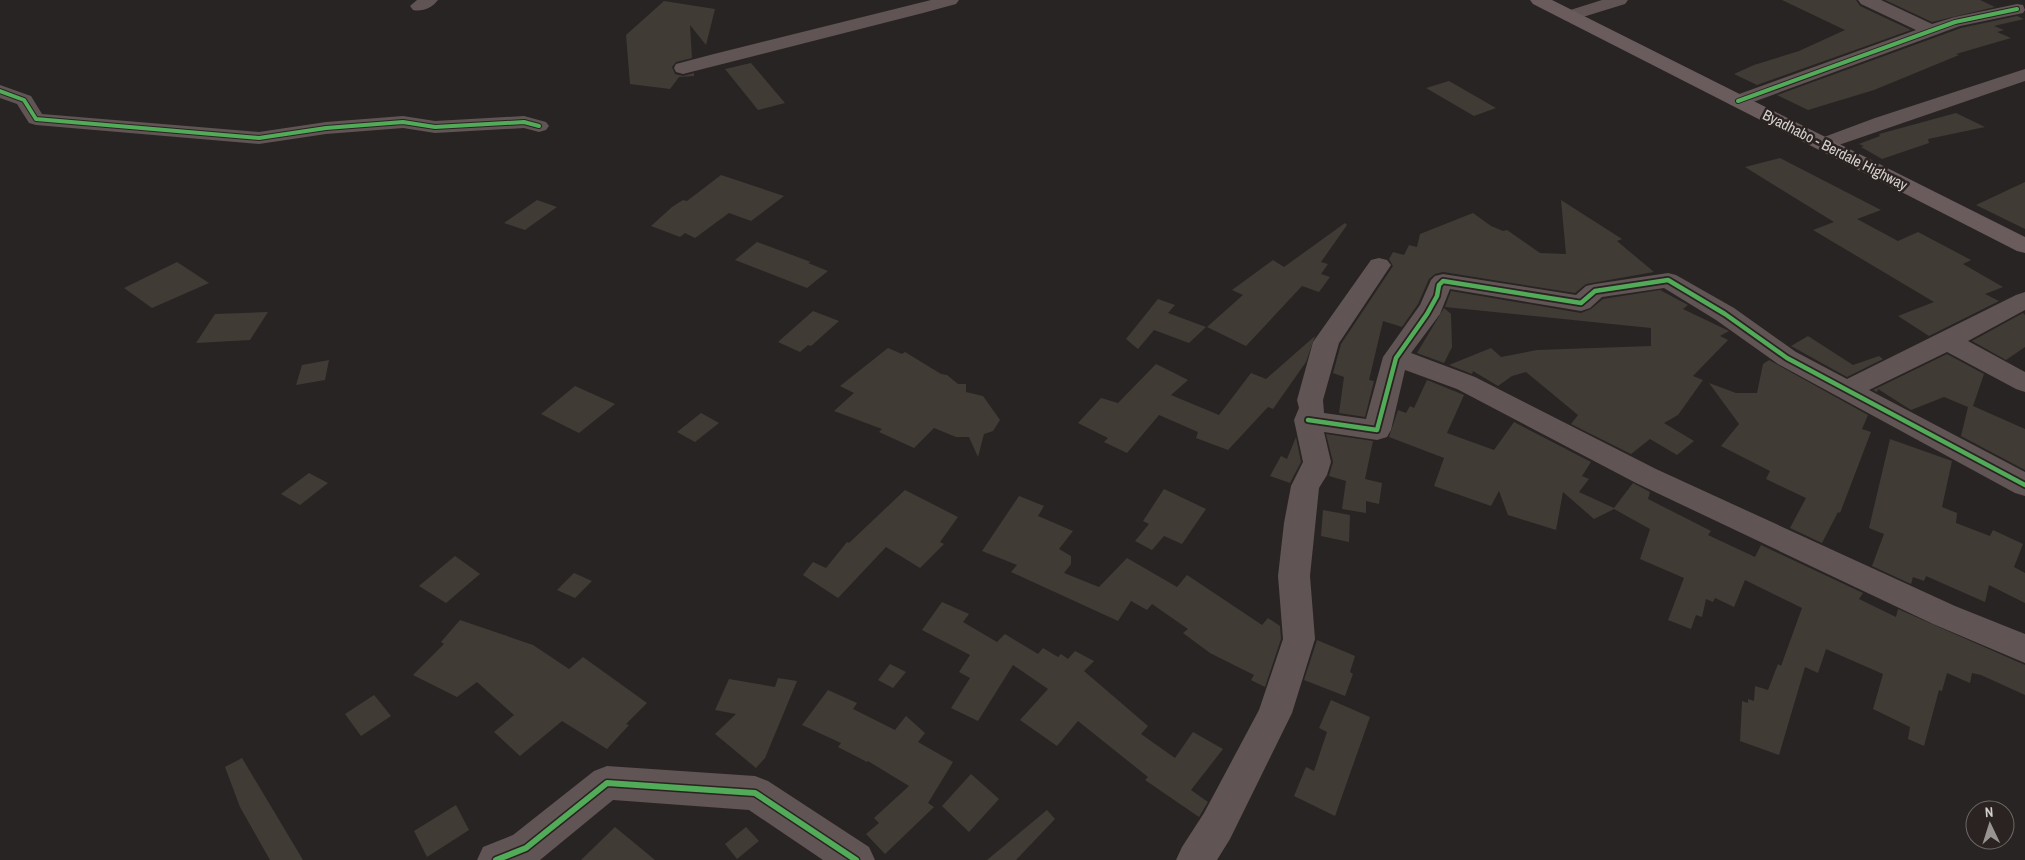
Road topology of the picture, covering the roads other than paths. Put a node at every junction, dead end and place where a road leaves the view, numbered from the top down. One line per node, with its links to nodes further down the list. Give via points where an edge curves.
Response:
1 (950, 0): 9 (street)
2 (1539, 0): 7 (main road, Byadhabo - Berdale Highway)
3 (1619, 0): 7 (street)
4 (1867, 0): 8 (street)
5 (1993, 0): 6 (street)
6 (2021, 10): 8 (street, via 1955,22)
7 (1570, 16): 12 (main road, Byadhabo - Berdale Highway)
8 (1932, 31): 12 (street)
9 (683, 68)
10 (2025, 75): 14 (street)
11 (0, 91): 13 (street, via 24,100 36,119 258,138 403,122 435,127 524,122)
12 (1738, 101): 14 (main road, Byadhabo - Berdale Highway)
13 (539, 126)
14 (1824, 144): 15 (main road, Byadhabo - Berdale Highway)
15 (2025, 246)
16 (1379, 265): 22 (street, via 1326,342 1310,400 1312,408)
17 (2025, 300): 18 (street)
18 (1948, 341): 20 (street); 21 (street)
19 (1396, 357): 21 (street, via 1426,317 1443,281 1581,303 1596,291 1668,280 1725,314 1787,358); 22 (street, via 1377,430); 24 (street, via 1466,383 1646,476 1944,615)
20 (2025, 383)
21 (1847, 390): 23 (street)
22 (1308, 420): 27 (street, via 1317,462 1313,476 1304,486 1299,523 1294,576 1299,639 1275,713 1217,826)
23 (2025, 485)
24 (2025, 649)
25 (496, 860): 26 (street, via 526,848 607,783 755,793)
26 (856, 860)
27 (1195, 860)

